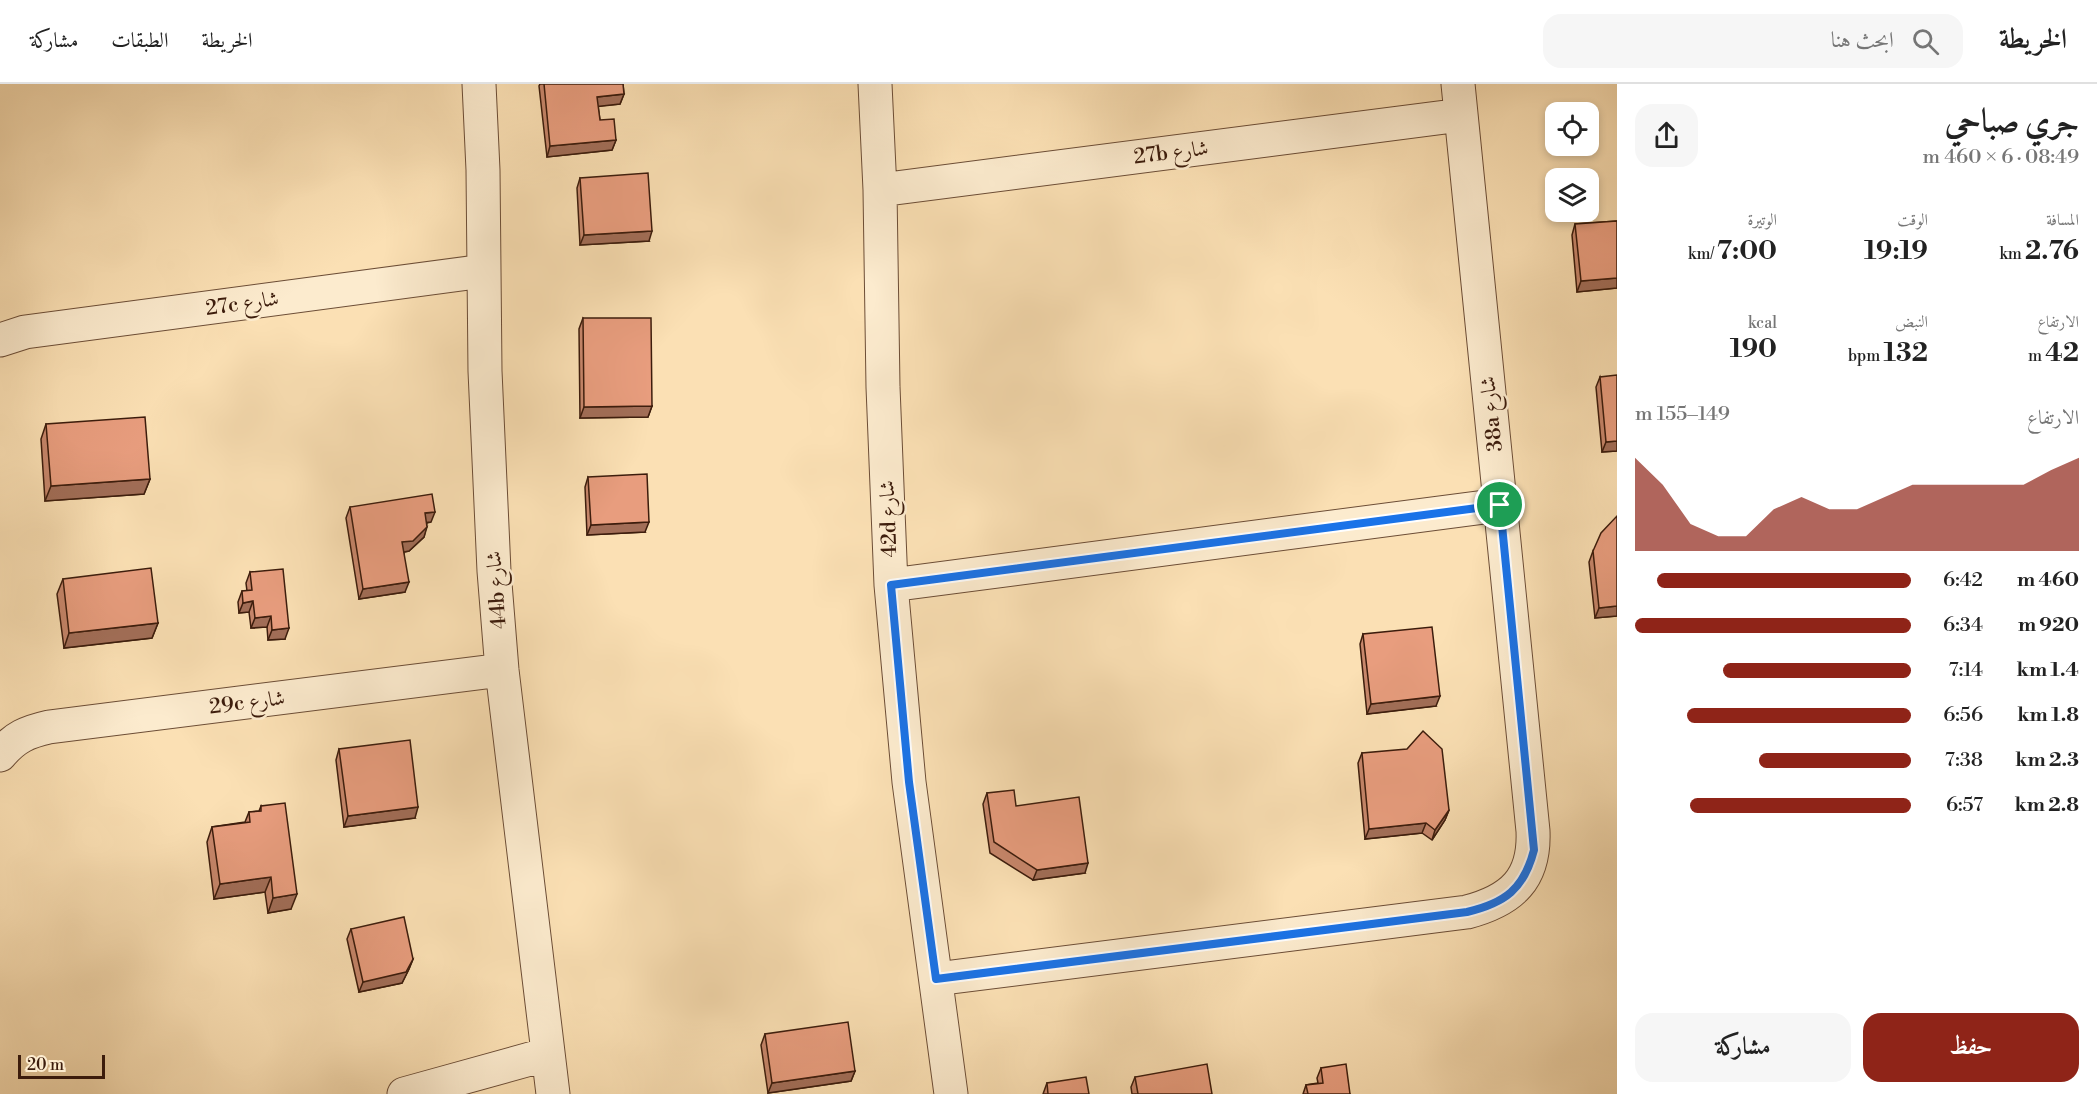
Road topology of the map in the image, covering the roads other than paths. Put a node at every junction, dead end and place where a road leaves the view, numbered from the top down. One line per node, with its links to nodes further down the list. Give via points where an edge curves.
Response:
1 (479, 84): 5 (street, 44b شارع)
2 (875, 84): 4 (street, 42d شارع)
3 (1460, 99): 4 (street, 27b شارع); 7 (street, 38a شارع)
4 (880, 190): 8 (street, 42d شارع)
5 (484, 271): 6 (street, 27c شارع, via 25,332); 9 (street, 44b شارع, via 489,471)
6 (0, 340)
7 (1500, 505): 8 (street); 11 (street, 38a شارع, via 1534,850 1520,884 1505,898 1467,912)
8 (891, 585): 11 (street, 42d شارع, via 909,782)
9 (502, 670): 10 (street, 29c شارع, via 49,727 28,732); 12 (street, 44b شارع)
10 (0, 755)
11 (936, 979): 15 (street, 42d شارع)
12 (548, 1054): 13 (street); 14 (street, 44b شارع)
13 (404, 1094)
14 (553, 1094)
15 (951, 1094)

